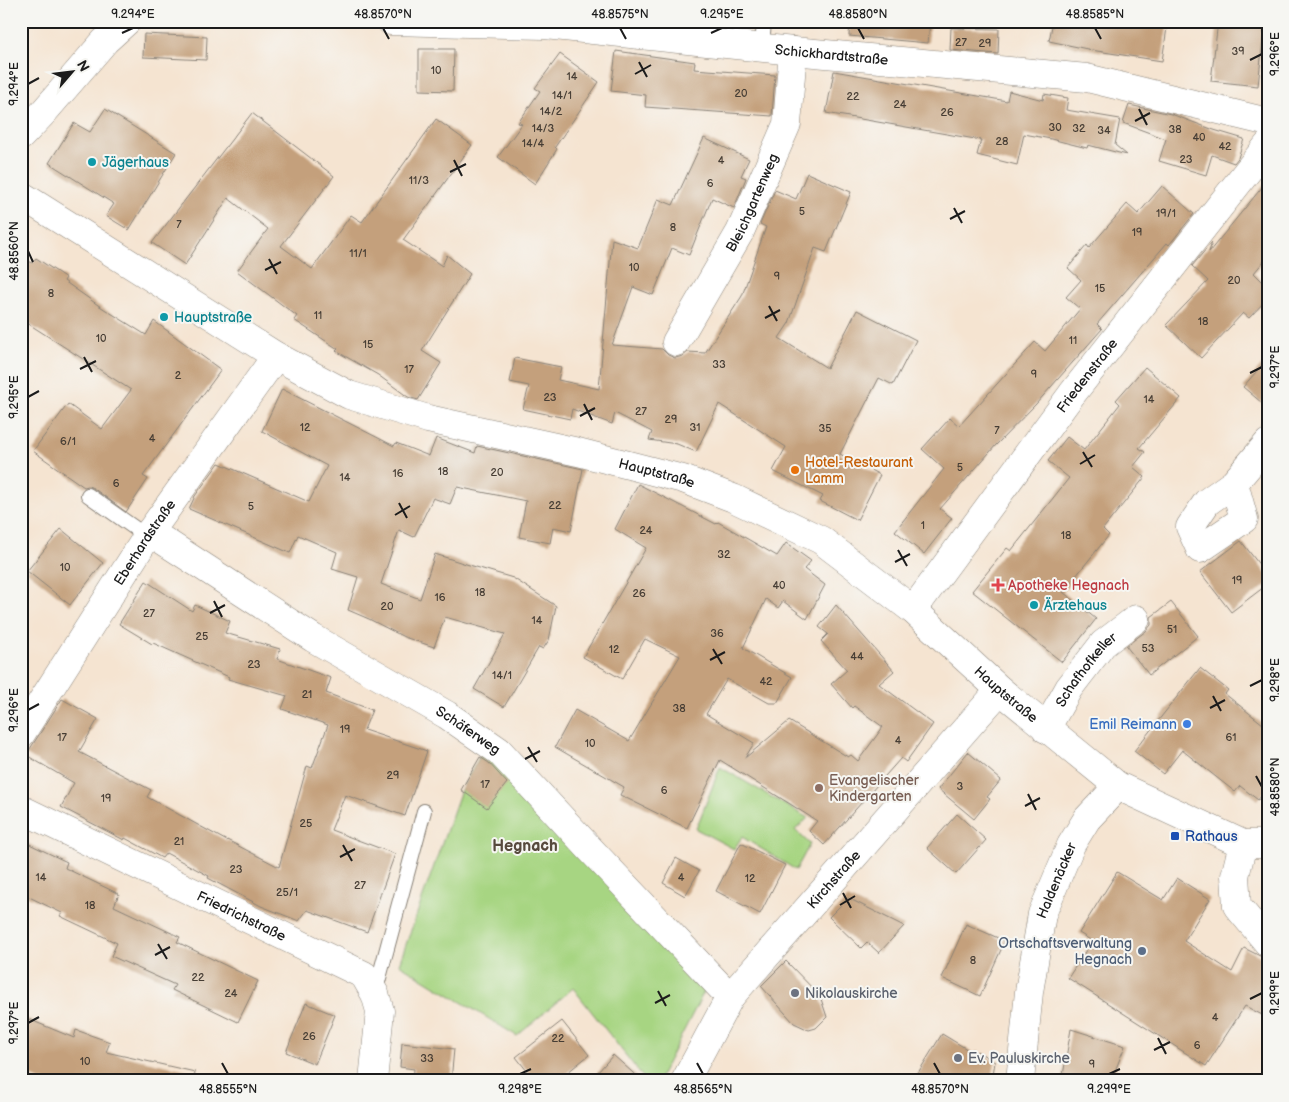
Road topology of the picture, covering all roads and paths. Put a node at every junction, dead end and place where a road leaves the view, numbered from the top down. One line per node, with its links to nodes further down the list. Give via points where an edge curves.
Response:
1 (127, 21): 7 (street, via 105,41)
2 (391, 21): 3 (street, Schickhardtstraße)
3 (545, 23): 4 (street, Schickhardtstraße)
4 (763, 34): 5 (street, Schickhardtstraße)
5 (792, 51): 6 (street, Schickhardtstraße, via 1087,78); 10 (street, Bleichgartenweg, via 787,124 740,232)
6 (1268, 122)
7 (21, 136)
8 (1268, 145): 16 (street, Friedenstraße, via 1072,394)
9 (21, 195): 11 (street, Hauptstraße)
10 (676, 342)
11 (276, 356): 15 (street, Eberhardstraße); 16 (street, Hauptstraße, via 349,396 428,419 683,479 732,498 821,540)
12 (1268, 443): 13 (street)
13 (1234, 483)
14 (88, 495): 15 (lane, via 136,530)
15 (150, 532): 20 (street, Eberhardstraße); 27 (street, Schäferweg, via 313,638 447,715 499,751)
16 (913, 610): 18 (street, Hauptstraße)
17 (1136, 619): 19 (street, Schafhofkeller, via 1103,644 1069,688)
18 (1000, 690): 19 (street, Hauptstraße); 27 (street, Kirchstraße)
19 (1046, 729): 21 (street, Hauptstraße)
20 (21, 734)
21 (1118, 786): 24 (street, Hauptstraße); 30 (street, Haldenäcker, via 1087,819 1071,845 1042,914 1029,992)
22 (21, 808): 26 (street, Friedrichstraße, via 364,975)
23 (424, 811): 26 (lane)
24 (1255, 844): 25 (street, via 1235,876 1237,906)
25 (1268, 943)
26 (375, 994): 28 (street, Friedrichstraße, via 380,1011)
27 (730, 997): 29 (street, Kirchstraße)
28 (373, 1081)
29 (685, 1081)
30 (1020, 1081)

